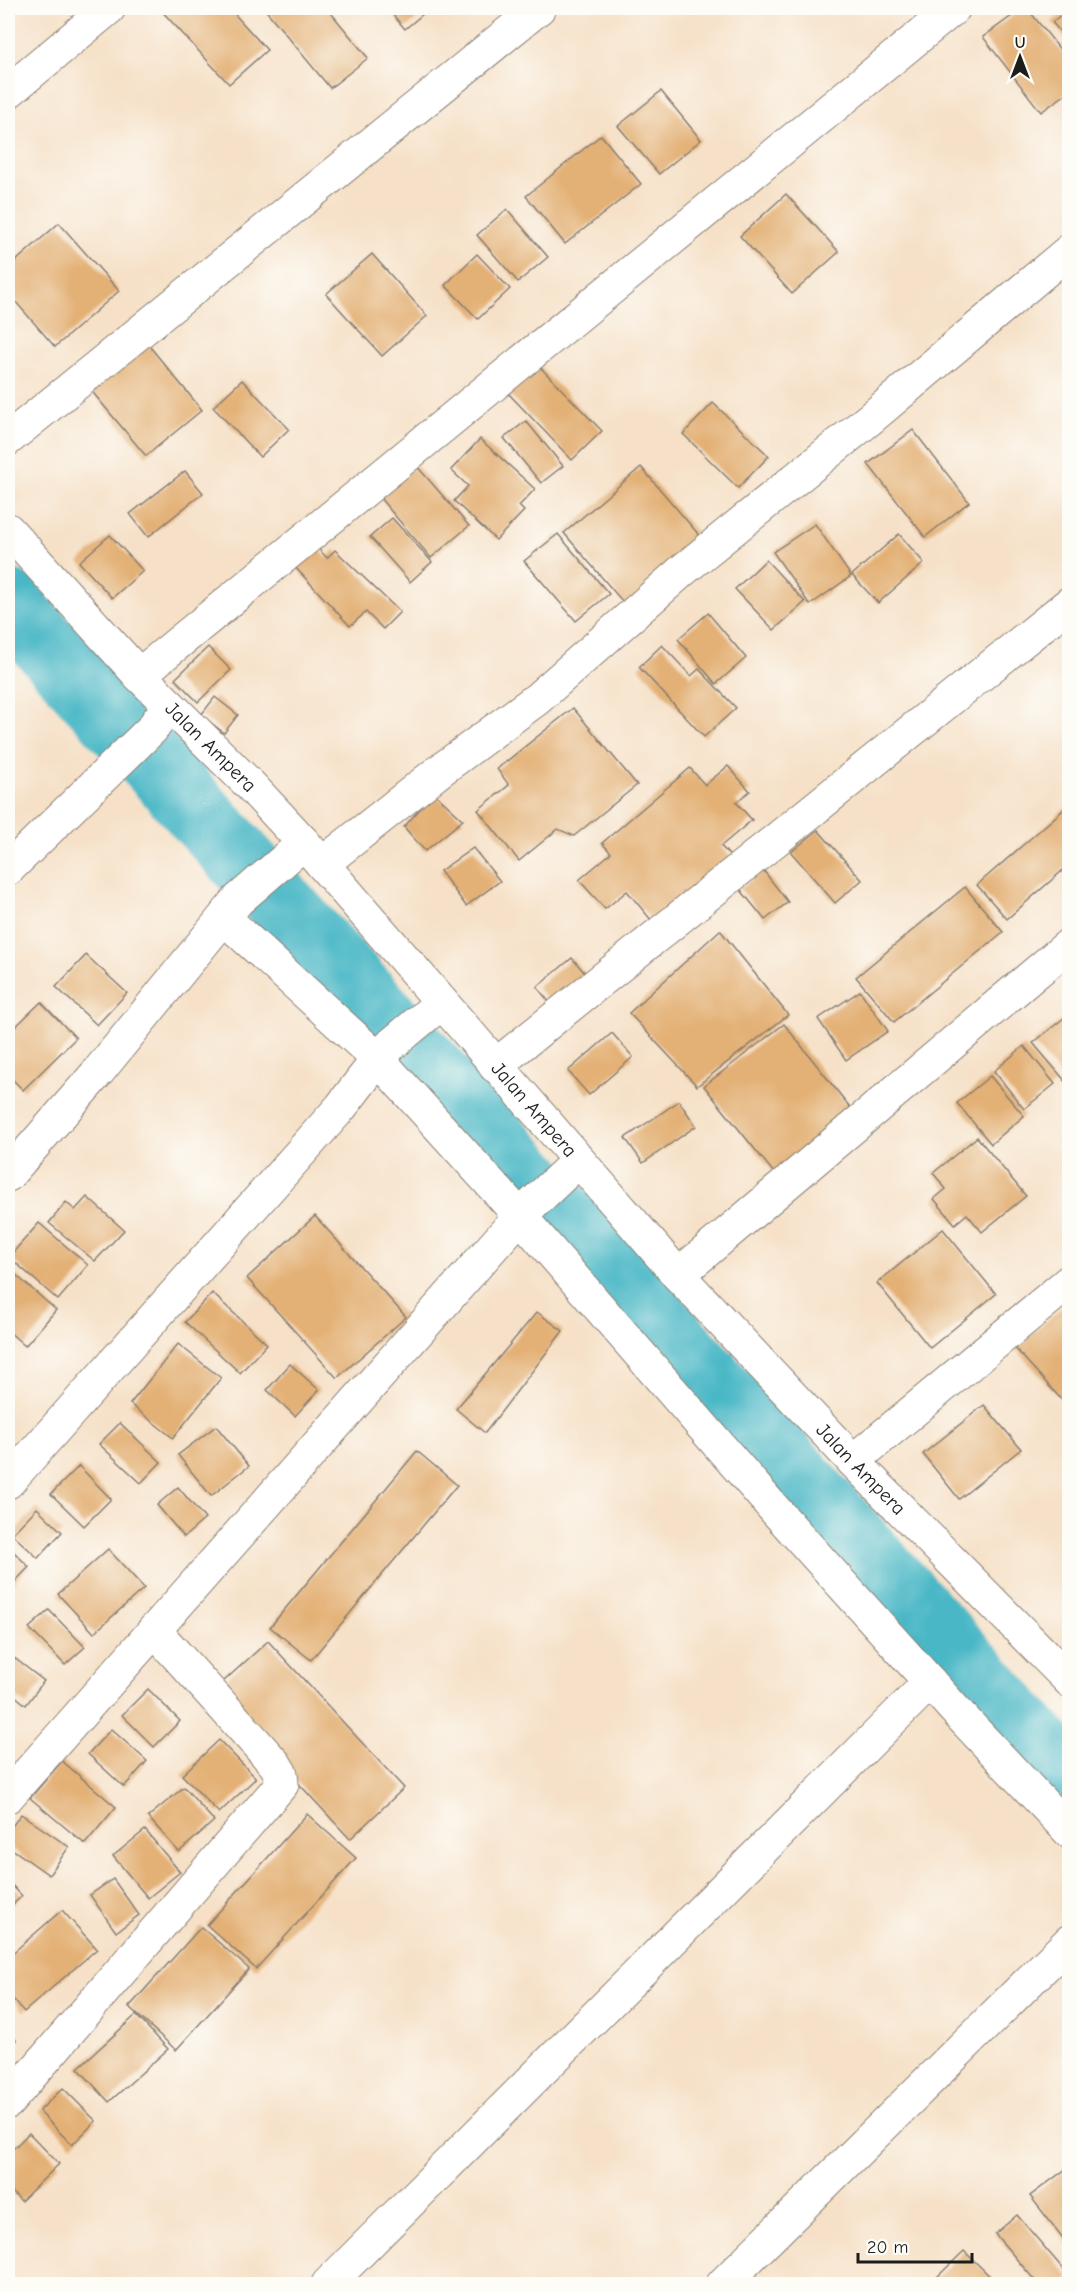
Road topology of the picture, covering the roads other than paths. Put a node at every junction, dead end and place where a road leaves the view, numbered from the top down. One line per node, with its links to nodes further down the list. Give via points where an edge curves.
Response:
1 (110, 8): 4 (street)
2 (539, 8): 6 (street)
3 (954, 8): 9 (street)
4 (8, 92)
5 (1070, 250): 11 (street, via 683,570 537,699 438,772)
6 (8, 439)
7 (8, 530): 9 (street, Jalan Ampera)
8 (1070, 603): 17 (street)
9 (139, 675): 10 (street, Jalan Ampera)
10 (161, 717): 11 (street, Jalan Ampera, via 250,785); 12 (street)
11 (304, 854): 13 (street); 15 (street, Jalan Ampera)
12 (8, 869)
13 (231, 909): 16 (street); 19 (street)
14 (1070, 944): 21 (street)
15 (432, 1011): 16 (street); 17 (street, Jalan Ampera)
16 (385, 1051): 20 (street); 24 (street, via 341,1107)
17 (495, 1065): 18 (street, Jalan Ampera)
18 (568, 1171): 20 (street); 21 (street, Jalan Ampera)
19 (8, 1175)
20 (524, 1213): 25 (street); 27 (street, via 776,1511)
21 (678, 1275): 23 (street, Jalan Ampera)
22 (1070, 1281): 23 (street)
23 (853, 1461): 26 (street, Jalan Ampera)
24 (8, 1482)
25 (153, 1630): 28 (street); 31 (street, via 275,1764 282,1784)
26 (1070, 1681)
27 (930, 1682): 29 (street); 32 (street)
28 (8, 1796)
29 (1070, 1832)
30 (1070, 1941): 33 (street)
31 (8, 2102)
32 (328, 2284)
33 (723, 2284)

